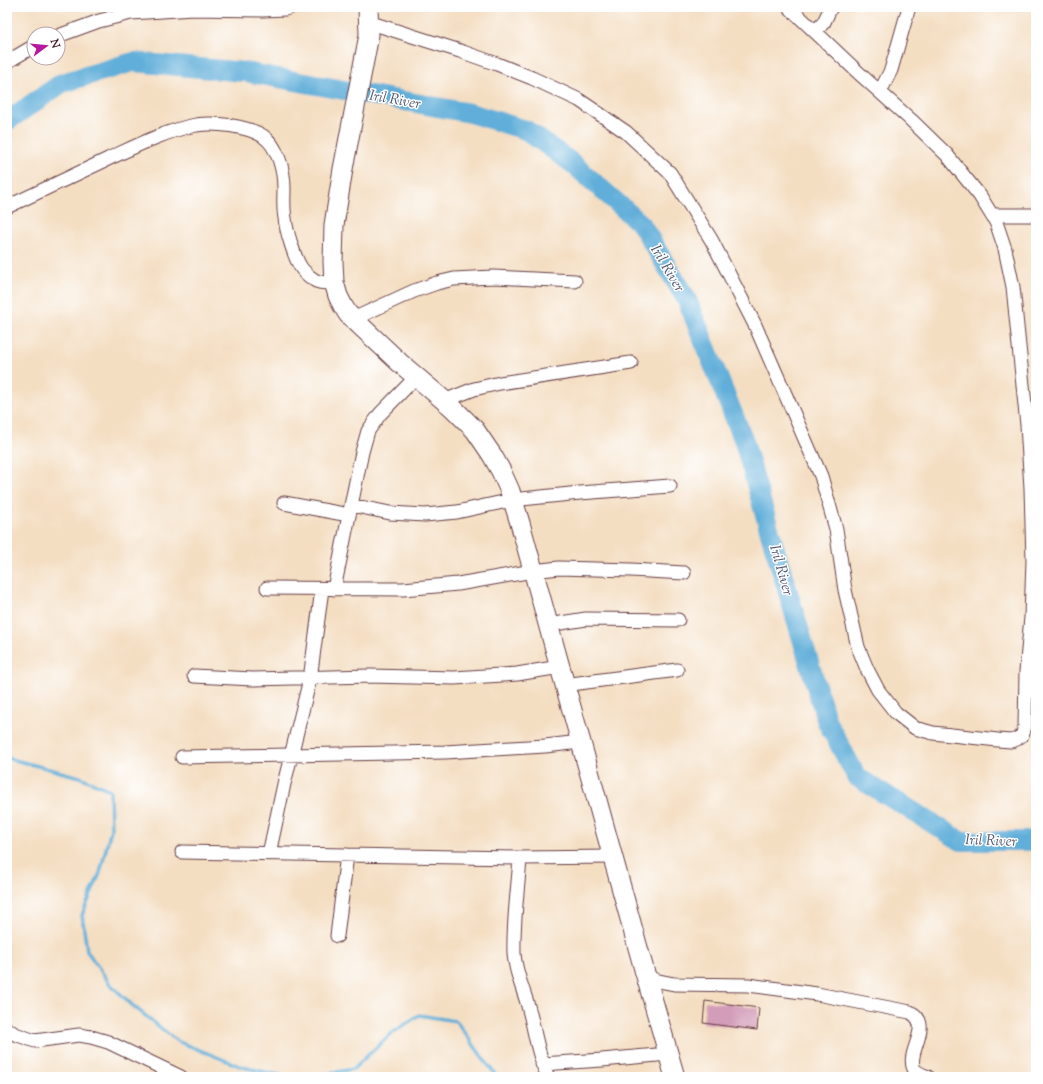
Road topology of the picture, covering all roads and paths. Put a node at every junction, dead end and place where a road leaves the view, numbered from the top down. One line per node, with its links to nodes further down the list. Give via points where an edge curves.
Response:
1 (291, 7): 7 (street, via 131,13)
2 (789, 7): 6 (street)
3 (832, 7): 6 (street)
4 (909, 7): 10 (street, via 891,70)
5 (368, 21): 15 (highway, via 334,226); 35 (street, via 497,64 579,100 626,132 670,173 712,241 755,325 821,476 836,529 845,590 858,647 878,690 896,713 915,728 933,733 1011,741 1022,735)
6 (815, 32): 10 (street)
7 (66, 33)
8 (26, 51): 9 (street)
9 (7, 62)
10 (880, 92): 12 (street, via 948,155)
11 (7, 208): 15 (street, via 147,141 177,130 214,124 248,130 264,137 275,148 284,185 287,230 302,268 318,282)
12 (993, 214): 13 (street); 28 (street, via 1005,250 1013,287 1027,425)
13 (1036, 215)
14 (576, 281): 16 (street, via 493,277 454,280 414,291)
15 (334, 282): 16 (highway, via 343,306)
16 (353, 318): 18 (highway)
17 (632, 363): 19 (street, via 500,383 474,389)
18 (416, 377): 19 (highway); 23 (street, via 380,414 368,431)
19 (444, 401): 21 (highway, via 475,430 501,470)
20 (670, 486): 21 (street)
21 (512, 500): 23 (street, via 457,512 425,515); 24 (highway)
22 (284, 503): 23 (street)
23 (350, 510): 27 (street)
24 (533, 571): 25 (street, via 567,568); 27 (street, via 419,588); 30 (highway)
25 (684, 573)
26 (267, 588): 27 (street)
27 (328, 589): 34 (street)
28 (1034, 617): 35 (street, via 1026,672)
29 (678, 620): 30 (street, via 586,619)
30 (548, 625): 33 (highway)
31 (677, 670): 33 (street)
32 (194, 676): 34 (street)
33 (562, 676): 34 (street, via 517,674 454,678); 36 (highway)
34 (310, 678): 37 (street)
35 (1031, 697)
36 (580, 742): 37 (street, via 445,752); 42 (highway)
37 (292, 755): 38 (street); 40 (street)
38 (182, 757)
39 (182, 852): 40 (street)
40 (269, 854): 41 (street)
41 (347, 856): 43 (street); 44 (street)
42 (613, 857): 43 (street); 45 (highway)
43 (520, 858): 48 (street, via 515,922 516,970)
44 (337, 936)
45 (645, 973): 47 (highway); 52 (street, via 654,980 674,984 748,985 817,994 910,1012 917,1017 920,1027 912,1062 917,1072)
46 (7, 1029): 49 (street, via 35,1041 79,1035 92,1037)
47 (668, 1054): 48 (street); 51 (highway)
48 (542, 1064): 50 (street)
49 (181, 1077)
50 (548, 1077)
51 (675, 1077)
52 (928, 1077)

